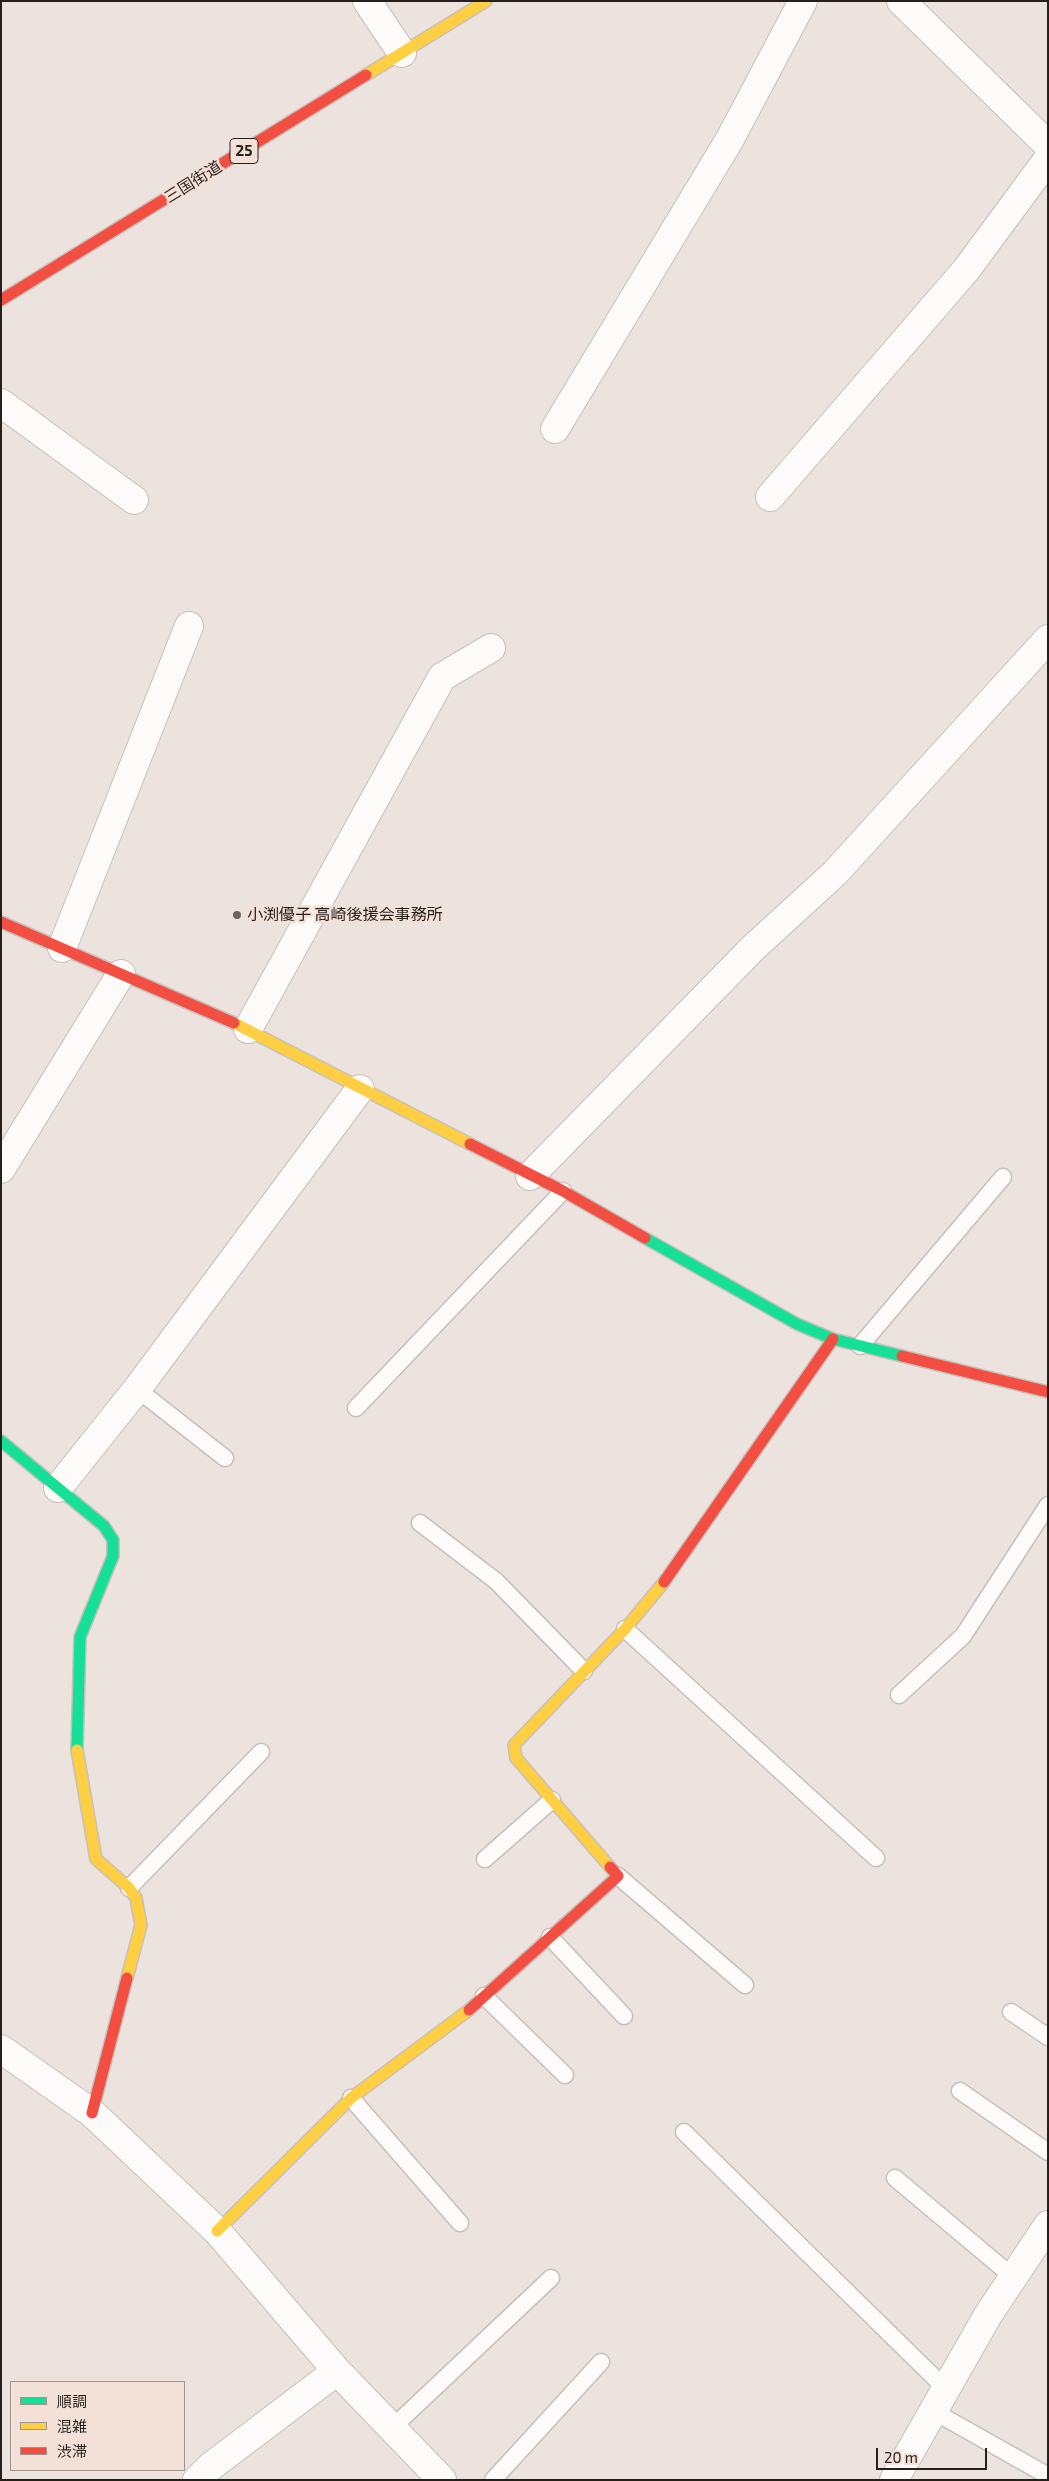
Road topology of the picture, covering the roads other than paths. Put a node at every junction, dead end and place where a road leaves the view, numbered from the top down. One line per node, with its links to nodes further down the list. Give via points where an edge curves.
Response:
1 (367, 1): 5 (street)
2 (486, 1): 5 (street, 三国街道 / 25)
3 (803, 1): 10 (street, via 730,139)
4 (901, 1): 6 (street)
5 (402, 53): 8 (street, 三国街道 / 25)
6 (1048, 145)
7 (1048, 159): 11 (street, via 966,270)
8 (1, 300)
9 (1, 403): 12 (street)
10 (555, 429)
11 (770, 497)
12 (134, 500)
13 (189, 626): 17 (street)
14 (1048, 639): 22 (street, via 835,872 753,948)
15 (491, 648): 19 (street, via 442,677)
16 (1, 922): 17 (street)
17 (62, 948): 18 (street)
18 (121, 974): 19 (street); 21 (street)
19 (248, 1030): 20 (street)
20 (360, 1089): 22 (street); 27 (street)
21 (1, 1169)
22 (530, 1176): 24 (street)
23 (1003, 1177): 26 (lane)
24 (563, 1191): 25 (street, via 797,1324); 29 (lane)
25 (833, 1339): 26 (street); 35 (street, via 670,1574)
26 (860, 1346): 28 (street)
27 (137, 1389): 31 (lane); 32 (street)
28 (1048, 1392)
29 (356, 1408)
30 (1, 1441): 32 (street)
31 (225, 1458)
32 (58, 1488): 43 (street, via 104,1526 113,1540 113,1556 80,1637 77,1748 96,1859)
33 (1048, 1505): 37 (lane, via 963,1636)
34 (420, 1523): 36 (lane, via 496,1581)
35 (625, 1629): 36 (street); 40 (lane)
36 (584, 1671): 39 (street, via 514,1746 516,1758)
37 (900, 1695)
38 (261, 1752): 43 (lane)
39 (552, 1800): 41 (lane); 42 (street)
40 (876, 1858)
41 (484, 1859)
42 (618, 1876): 44 (street); 45 (lane)
43 (129, 1888): 54 (street, via 136,1898 141,1925)
44 (550, 1937): 46 (street); 48 (lane)
45 (745, 1985)
46 (484, 1996): 51 (lane); 53 (street)
47 (1011, 2012): 49 (lane)
48 (624, 2016)
49 (1048, 2037)
50 (1, 2049): 54 (street)
51 (565, 2075)
52 (960, 2091): 56 (lane)
53 (351, 2098): 58 (lane); 60 (street)
54 (92, 2113): 60 (street)
55 (684, 2132): 65 (lane)
56 (1048, 2152)
57 (895, 2178): 61 (lane)
58 (460, 2223)
59 (1047, 2229): 61 (street)
60 (217, 2230): 64 (street)
61 (1013, 2277): 65 (street)
62 (551, 2278): 66 (lane)
63 (601, 2362): 70 (lane)
64 (337, 2370): 66 (street); 68 (street)
65 (940, 2400): 67 (lane); 71 (street)
66 (392, 2428): 69 (street)
67 (1043, 2473)
68 (197, 2480)
69 (442, 2480)
70 (492, 2480)
71 (894, 2480)

